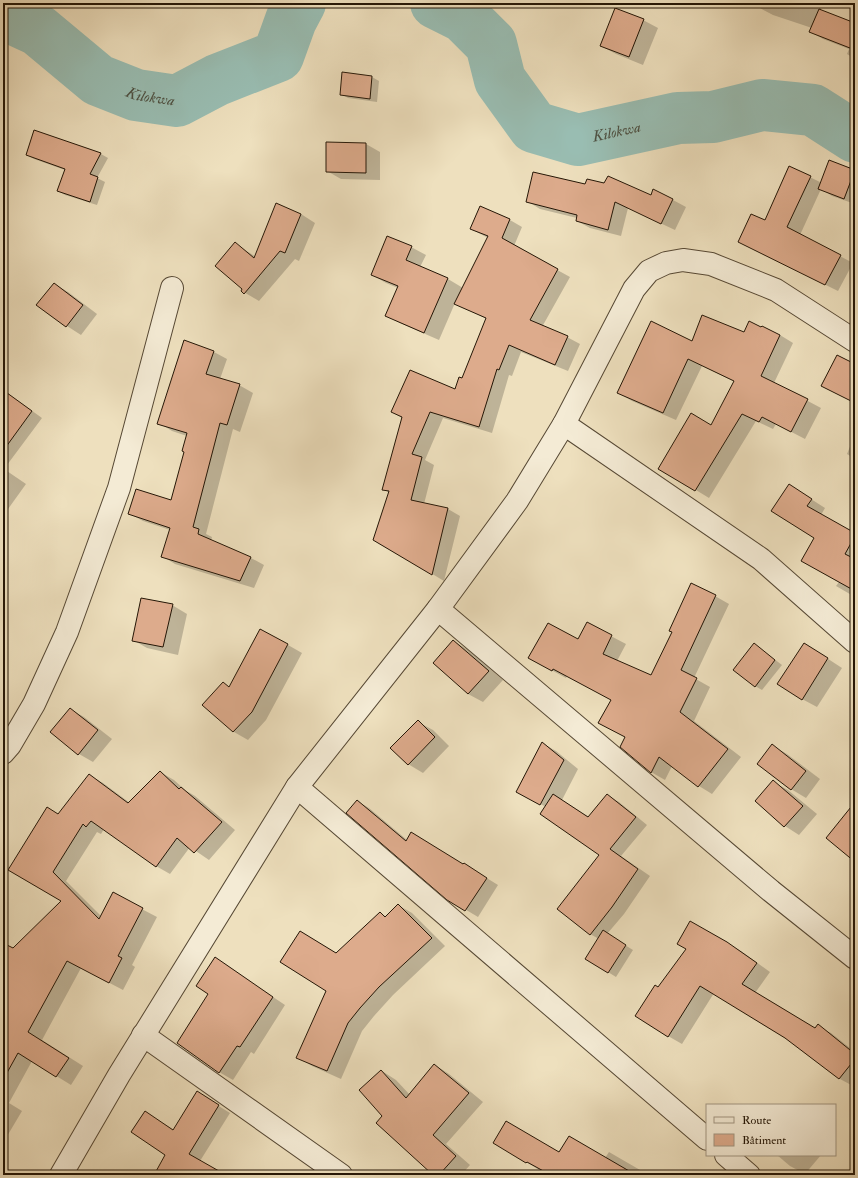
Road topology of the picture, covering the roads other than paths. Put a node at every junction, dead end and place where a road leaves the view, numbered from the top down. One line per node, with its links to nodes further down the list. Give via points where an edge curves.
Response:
1 (172, 288): 6 (street, via 119,488 67,632 34,704)
2 (855, 341): 3 (street, via 776,290 711,264 683,260 666,263 649,271 634,289)
3 (564, 424): 4 (street, via 517,501); 5 (street, via 760,559)
4 (438, 609): 7 (street); 8 (street, via 770,892)
5 (855, 642)
6 (3, 753)
7 (298, 787): 9 (street); 10 (street)
8 (855, 958)
9 (143, 1035): 12 (street); 13 (street)
10 (706, 1137)
11 (727, 1156): 14 (street)
12 (61, 1175)
13 (341, 1175)
14 (750, 1175)

